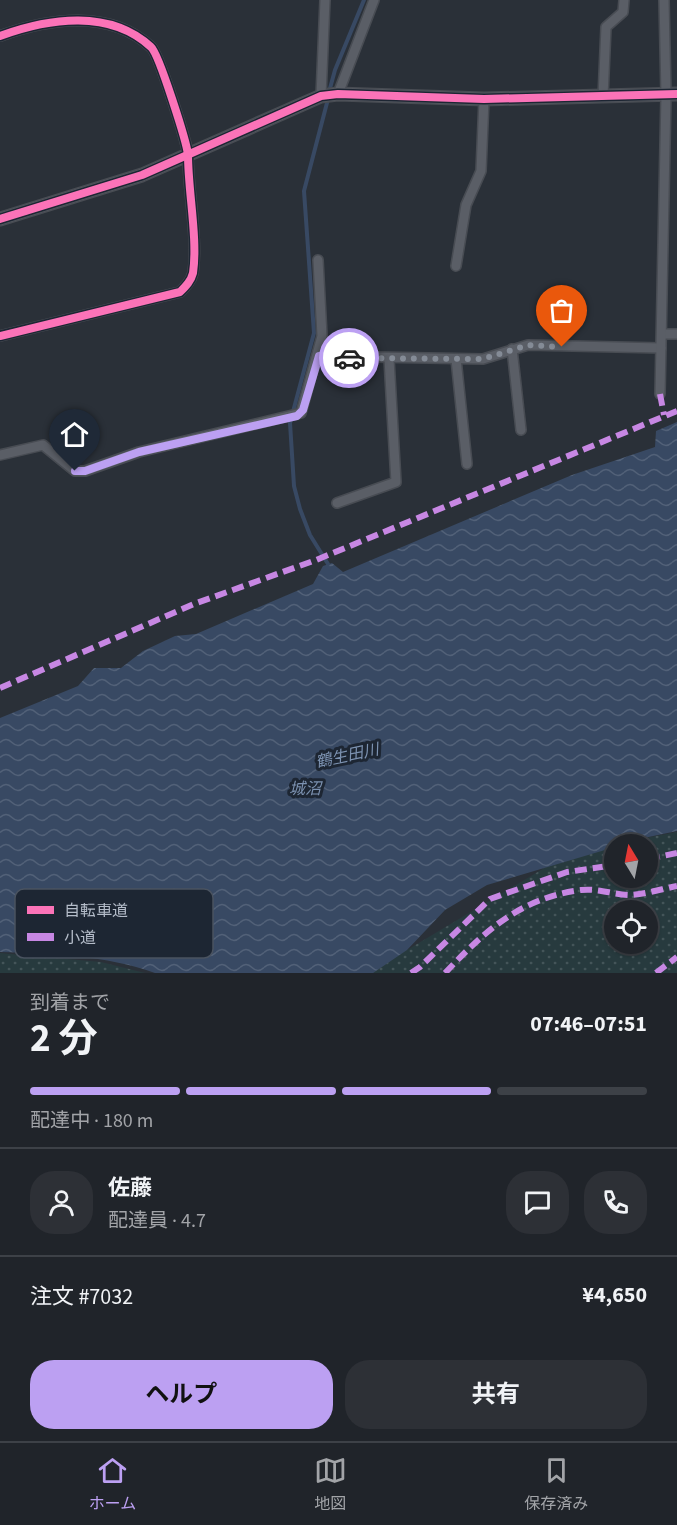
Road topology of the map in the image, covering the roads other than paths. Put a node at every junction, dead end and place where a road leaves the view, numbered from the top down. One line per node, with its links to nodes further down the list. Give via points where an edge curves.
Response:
1 (325, 0): 8 (street)
2 (374, 0): 6 (street)
3 (624, 0): 9 (street, via 623,12 606,27)
4 (664, 0): 7 (street)
5 (0, 36): 11 (street, via 77,20 126,28 153,48)
6 (338, 94): 8 (street); 10 (street)
7 (671, 95): 9 (street); 15 (street)
8 (321, 96): 11 (street)
9 (603, 97): 10 (street)
10 (484, 99): 14 (street, via 482,171 466,205)
11 (188, 154): 12 (street, via 124,182); 17 (street, via 194,258 192,276 180,292)
12 (0, 219)
13 (318, 260): 20 (street, via 323,321)
14 (456, 266)
15 (663, 333): 16 (street); 18 (street)
16 (677, 334)
17 (0, 336)
18 (661, 348): 19 (street, via 528,345); 23 (street)
19 (512, 349): 22 (street, via 483,359); 24 (street)
20 (319, 356): 21 (street); 25 (street, via 303,410 297,416 139,452 85,471 75,471 43,445)
21 (389, 359): 22 (street); 27 (street, via 396,482)
22 (456, 359): 26 (street)
23 (660, 394)
24 (521, 430)
25 (0, 455)
26 (466, 464)
27 (337, 503)

